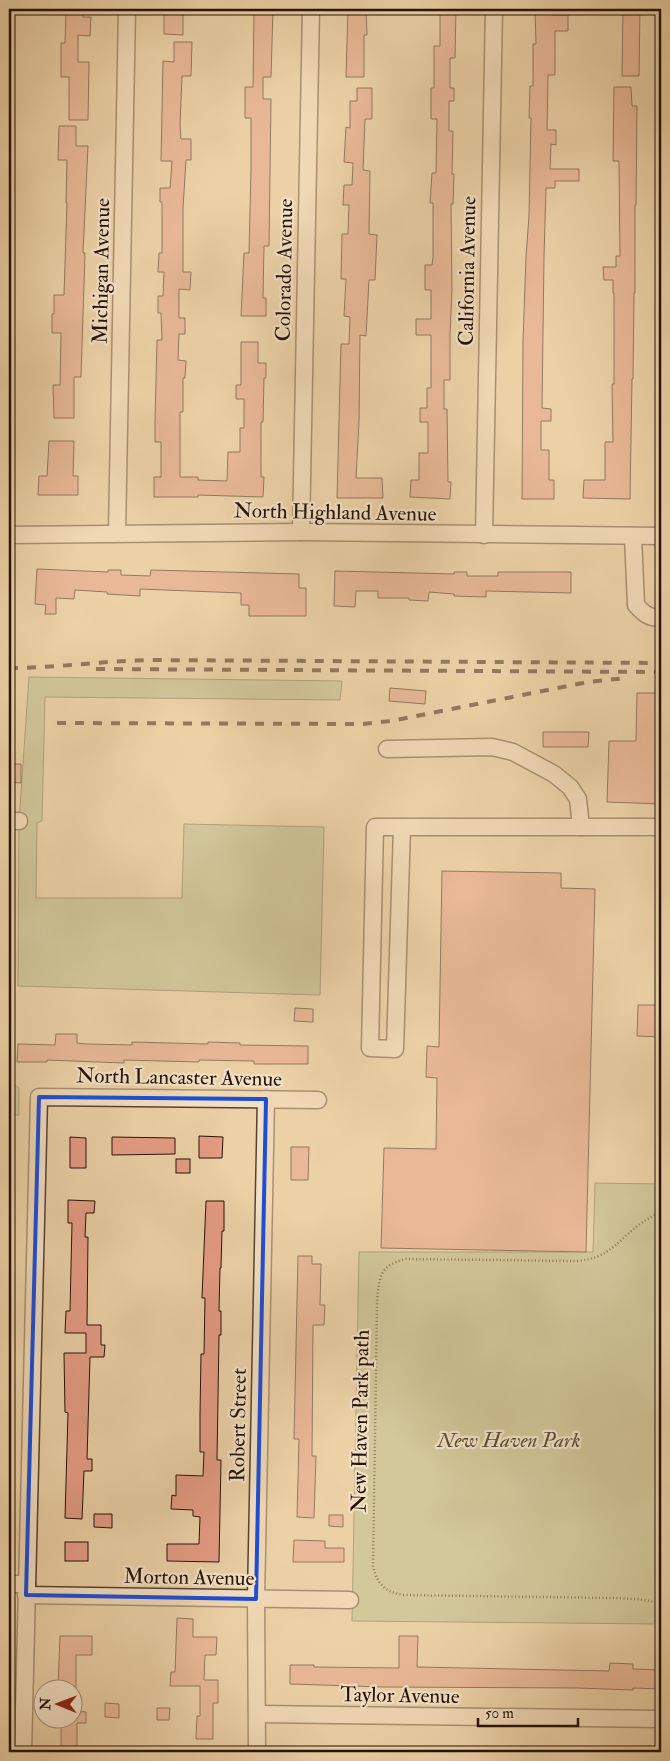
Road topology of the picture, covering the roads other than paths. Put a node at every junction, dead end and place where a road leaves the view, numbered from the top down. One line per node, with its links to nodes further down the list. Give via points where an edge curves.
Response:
1 (127, 9): 5 (street, Michigan Avenue)
2 (311, 9): 4 (street, Colorado Avenue)
3 (494, 9): 7 (street, California Avenue)
4 (300, 532): 5 (street, North Highland Avenue); 7 (street, North Highland Avenue)
5 (117, 533): 6 (street, North Highland Avenue)
6 (9, 535)
7 (484, 535): 8 (street, North Highland Avenue)
8 (633, 536): 9 (street, North Highland Avenue); 10 (street, via 636,605 651,618)
9 (661, 536)
10 (661, 618)
11 (387, 749): 13 (street, via 492,747 513,752 554,774 570,787 578,799)
12 (402, 827): 12 (street, via 375,827 370,1048 394,1049); 13 (street)
13 (574, 827): 14 (street)
14 (661, 827)
15 (266, 1099): 16 (street, North Lancaster Avenue); 18 (street, North Lancaster Avenue, via 39,1097); 19 (street, Robert Street)
16 (318, 1100)
17 (9, 1584): 18 (street, Morton Avenue)
18 (27, 1589): 19 (street, Morton Avenue); 21 (street)
19 (256, 1599): 20 (street, Morton Avenue); 22 (street, Robert Street)
20 (350, 1600)
21 (17, 1678): 24 (street)
22 (258, 1714): 23 (street, Taylor Avenue); 25 (street, Robert Street)
23 (661, 1719)
24 (23, 1752)
25 (257, 1752)

